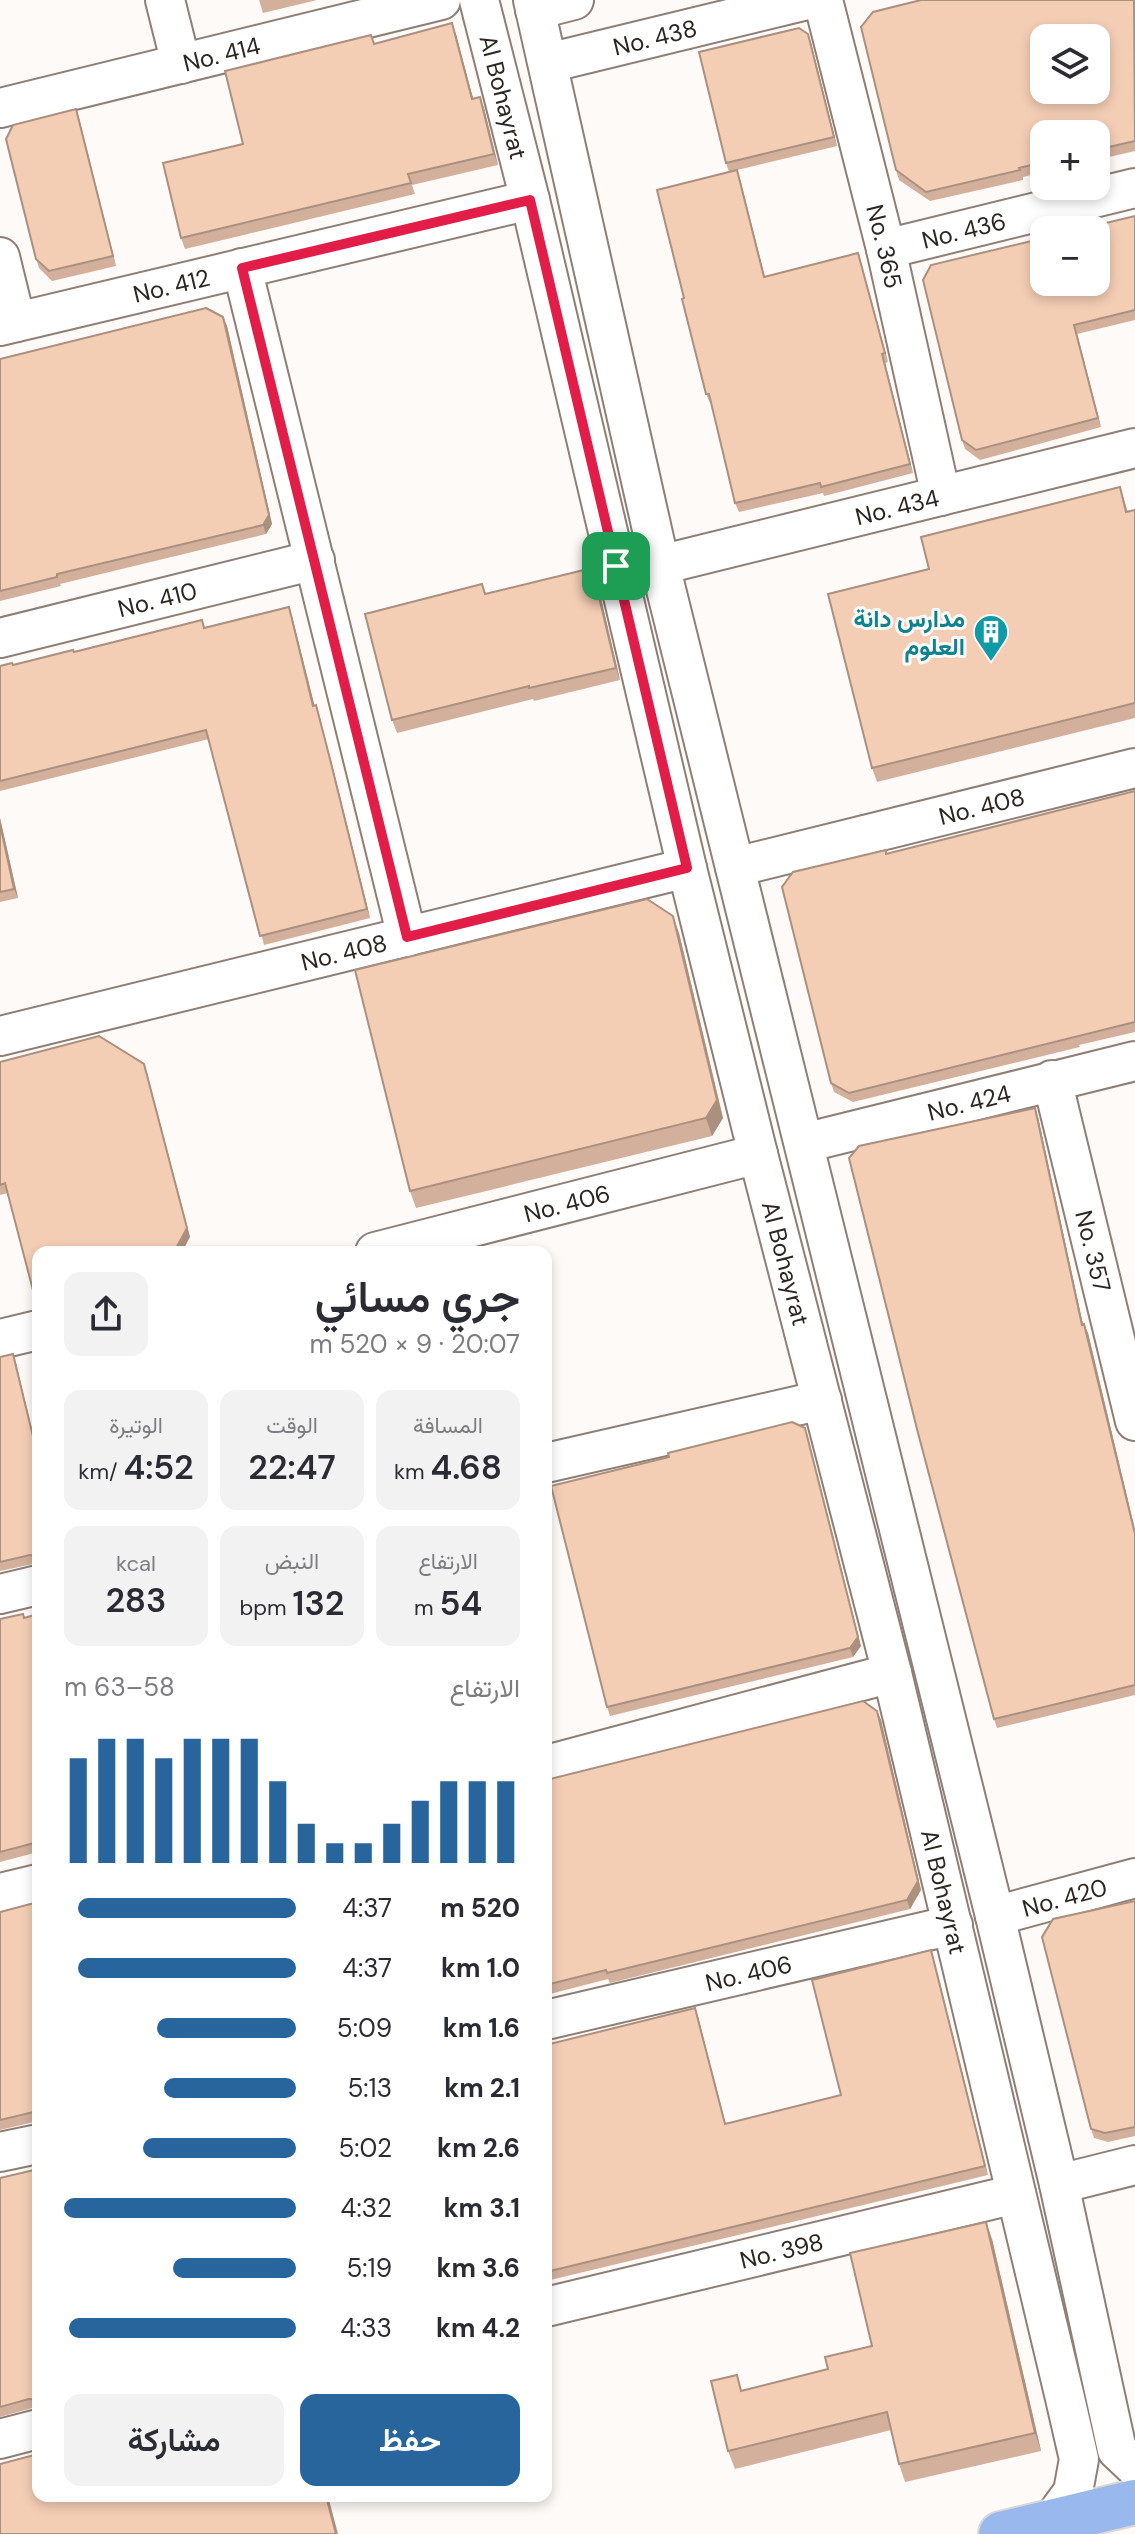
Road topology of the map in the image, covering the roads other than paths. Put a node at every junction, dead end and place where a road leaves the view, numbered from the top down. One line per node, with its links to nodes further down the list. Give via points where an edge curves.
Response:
1 (165, 0): 9 (street)
2 (441, 0): 9 (street, No. 414)
3 (479, 0): 12 (street, Al Bohayrat)
4 (574, 0): 7 (street)
5 (807, 0): 8 (street, No. 438)
6 (823, 0): 13 (street, No. 365)
7 (534, 5): 8 (street, Al Bohayrat)
8 (548, 63): 20 (street, Al Bohayrat)
9 (181, 64): 10 (street, No. 414)
10 (0, 108)
11 (1135, 188): 13 (street, No. 436)
12 (530, 200): 15 (street, No. 412); 21 (street, Al Bohayrat)
13 (886, 249): 18 (street, No. 365)
14 (0, 257): 16 (street)
15 (242, 268): 16 (street, No. 412); 19 (street)
16 (8, 324)
17 (1135, 448): 18 (street, No. 434)
18 (941, 496): 20 (street, No. 434)
19 (315, 560): 22 (street, No. 410); 26 (street)
20 (659, 561): 21 (street, No. 434); 24 (street, Al Bohayrat)
21 (616, 566): 25 (street, Al Bohayrat)
22 (0, 638)
23 (1135, 768): 24 (street, No. 408)
24 (735, 867): 30 (street, Al Bohayrat)
25 (687, 868): 26 (street, No. 408); 31 (street, Al Bohayrat)
26 (407, 937): 27 (street, No. 408)
27 (0, 1036)
28 (1135, 1061): 29 (street, No. 424)
29 (1052, 1080): 30 (street, No. 424); 33 (street, No. 357)
30 (804, 1143): 46 (street, Al Bohayrat)
31 (758, 1154): 32 (street, No. 406); 36 (street, Al Bohayrat)
32 (398, 1246)
33 (1124, 1324): 37 (street, No. 357)
34 (32, 1331): 35 (street)
35 (0, 1339)
36 (822, 1400): 38 (street); 41 (street, Al Bohayrat)
37 (1135, 1421)
38 (552, 1462)
39 (32, 1586): 40 (street)
40 (0, 1594)
41 (892, 1673): 42 (street); 47 (street, Al Bohayrat)
42 (552, 1763)
43 (1135, 1878): 46 (street, No. 420)
44 (32, 1885): 45 (street)
45 (0, 1893)
46 (995, 1916): 52 (street, Al Bohayrat)
47 (953, 1925): 48 (street, No. 406); 53 (street, Al Bohayrat)
48 (552, 2019)
49 (32, 2145): 50 (street)
50 (0, 2152)
51 (1135, 2165): 52 (street)
52 (1059, 2184): 55 (street, Al Bohayrat)
53 (1016, 2194): 54 (street, No. 398); 56 (street, Al Bohayrat)
54 (552, 2306)
55 (1106, 2395): 56 (street, via 1096,2419 1085,2421); 59 (street, Al Bohayrat, via 1117,2450)
56 (1065, 2398): 61 (street, Al Bohayrat, via 1079,2459 1073,2492)
57 (32, 2431): 58 (street)
58 (0, 2439)
59 (1135, 2467)
60 (1135, 2502): 61 (main road)
61 (1051, 2522): 62 (main road)
62 (1001, 2534)

